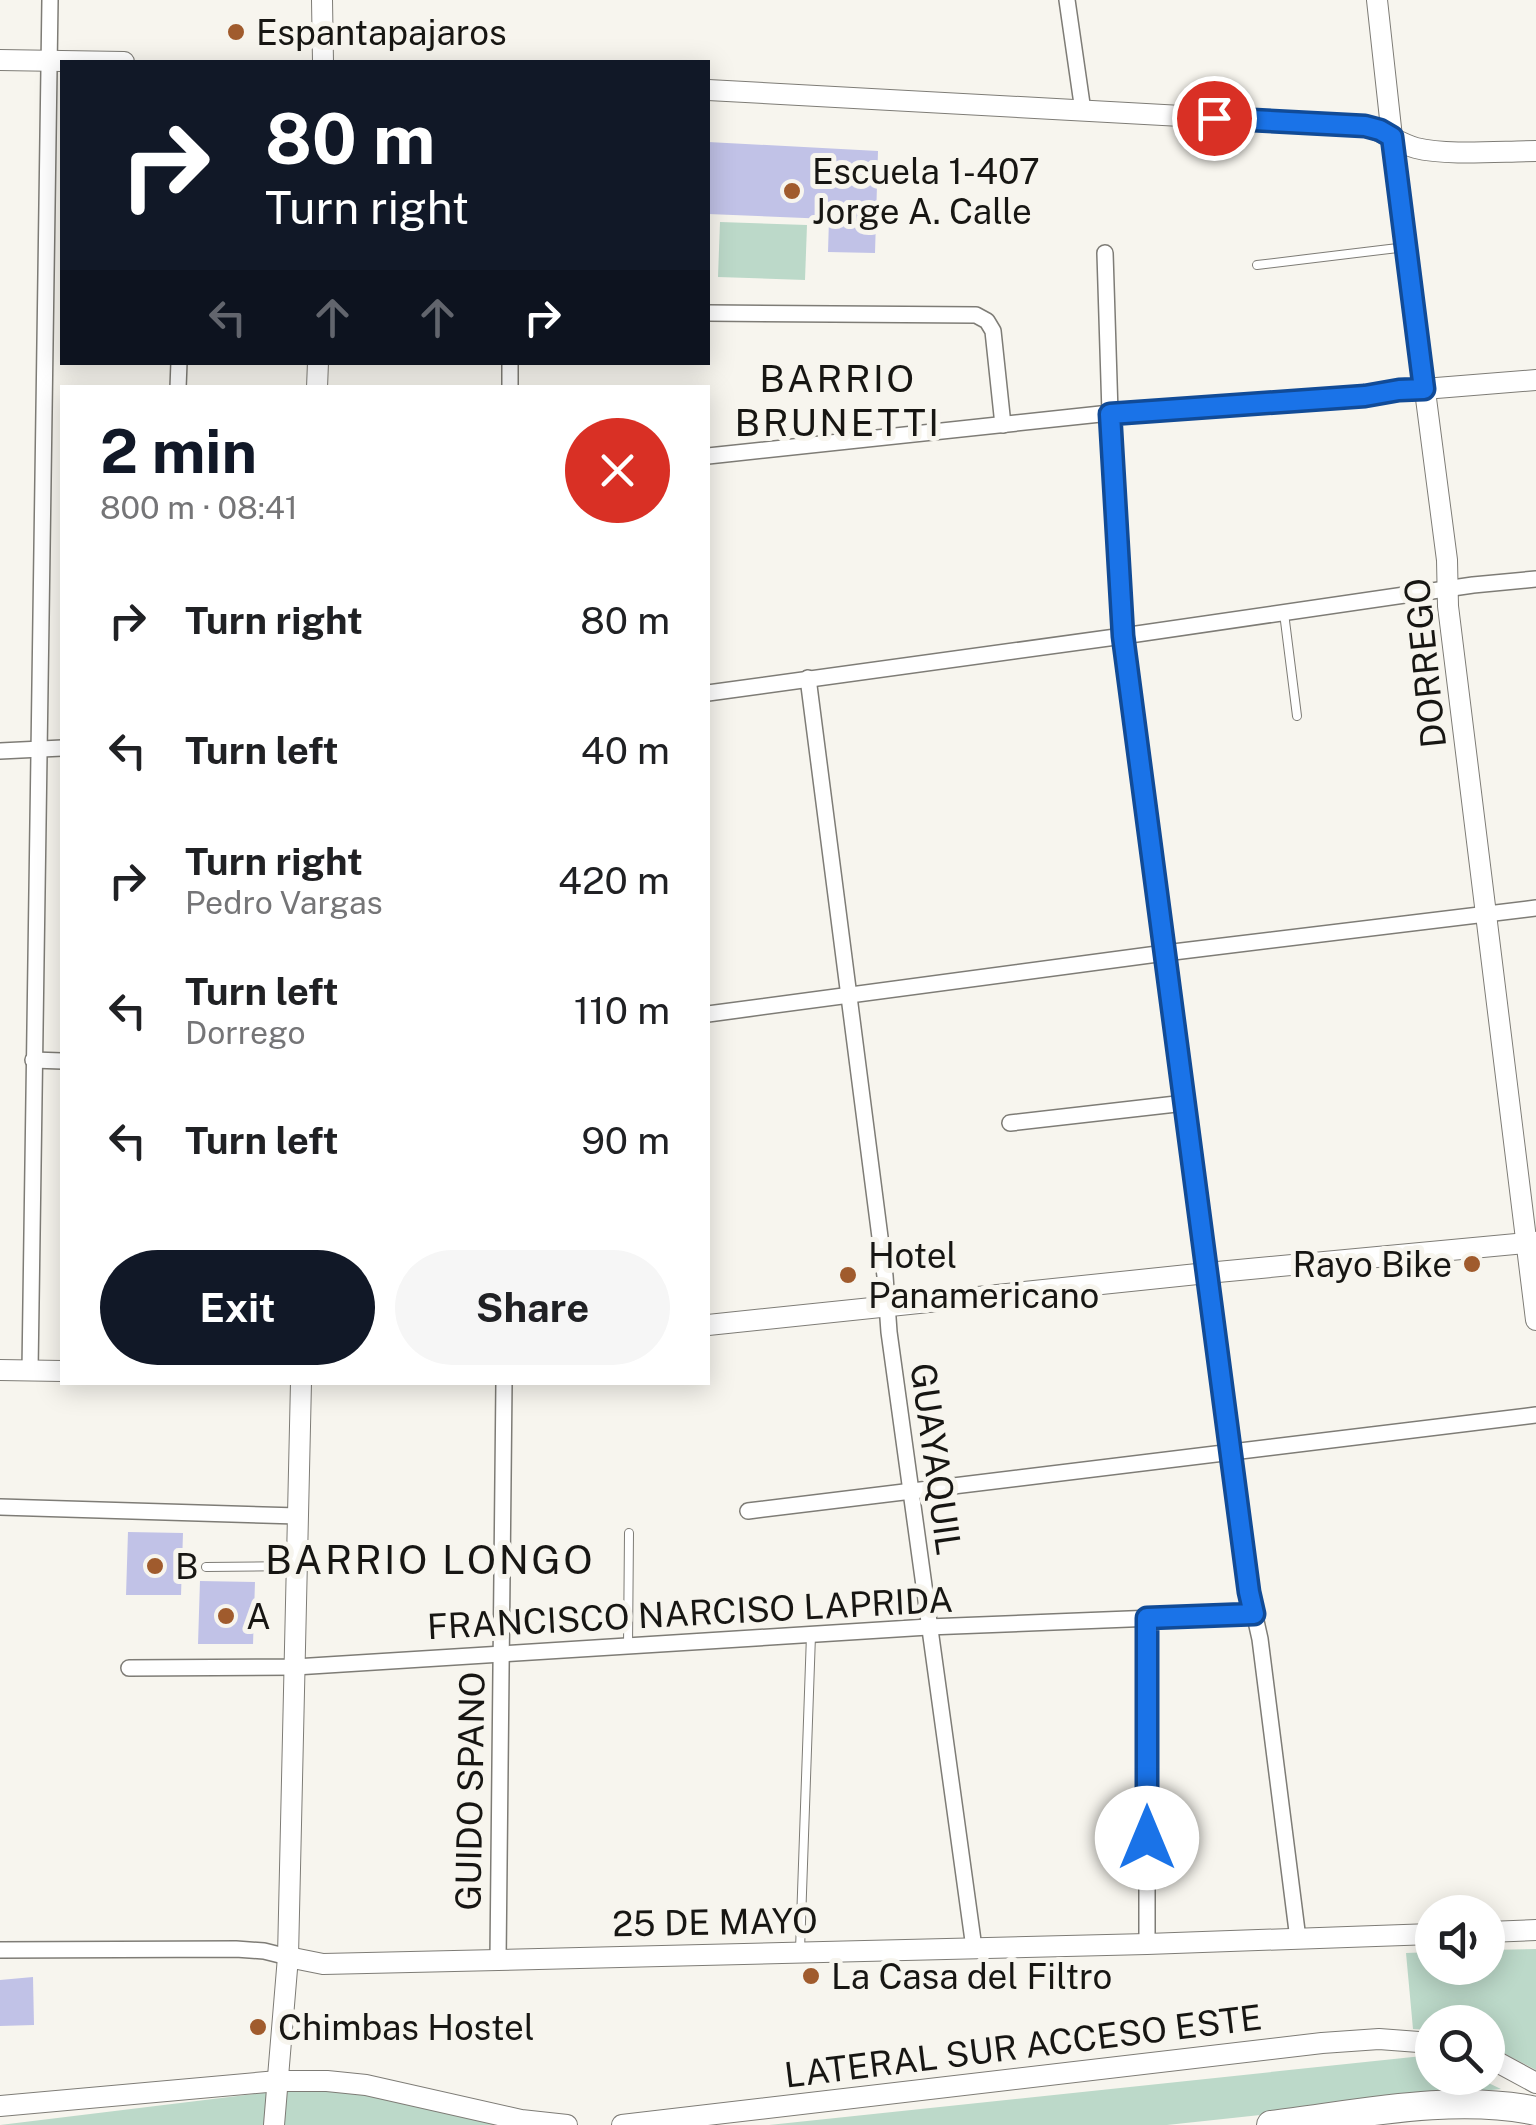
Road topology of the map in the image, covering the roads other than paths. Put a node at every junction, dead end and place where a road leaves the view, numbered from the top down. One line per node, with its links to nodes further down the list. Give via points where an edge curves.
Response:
1 (50, 0): 7 (street)
2 (322, 0): 6 (street)
3 (1068, 0): 10 (street)
4 (1377, 0): 11 (street, DORREGO)
5 (0, 60): 7 (street)
6 (322, 60)
7 (48, 61): 8 (street); 21 (street)
8 (60, 61)
9 (710, 90): 10 (street)
10 (1083, 110): 11 (street, via 1365,126)
11 (1392, 137): 12 (street, via 1430,150); 13 (street, DORREGO)
12 (1536, 151)
13 (1406, 247): 15 (lane); 18 (street, DORREGO)
14 (1105, 253): 19 (street)
15 (1257, 264)
16 (710, 313): 20 (street, via 976,315 993,330)
17 (1536, 380): 18 (street)
18 (1424, 389): 19 (street); 25 (street, DORREGO)
19 (1110, 414): 20 (street); 27 (street)
20 (1003, 424): 23 (street)
21 (44, 425): 22 (street); 32 (street)
22 (60, 426)
23 (710, 456)
24 (1536, 578): 25 (street)
25 (1448, 589): 26 (street); 35 (street, DORREGO)
26 (1284, 613): 27 (street); 30 (lane)
27 (1123, 636): 28 (street); 36 (street)
28 (808, 678): 29 (street); 37 (street, GUAYAQUIL)
29 (710, 693)
30 (1298, 716)
31 (60, 748): 32 (street)
32 (40, 750): 33 (street); 39 (street)
33 (0, 751)
34 (1536, 908): 35 (street)
35 (1487, 913): 36 (street); 43 (street, DORREGO)
36 (1165, 953): 37 (street); 41 (street)
37 (850, 995): 38 (street); 45 (street, GUAYAQUIL)
38 (710, 1014)
39 (34, 1060): 40 (street); 48 (street)
40 (60, 1061)
41 (1185, 1103): 42 (street); 44 (street)
42 (1010, 1123)
43 (1531, 1242): 44 (street); 46 (street, DORREGO)
44 (1206, 1273): 45 (street); 54 (street)
45 (887, 1307): 47 (street); 55 (street, GUAYAQUIL)
46 (1536, 1320)
47 (710, 1326)
48 (30, 1370): 49 (street); 50 (street)
49 (60, 1370)
50 (0, 1371)
51 (301, 1385): 58 (street)
52 (504, 1385): 67 (street, GUIDO SPANO)
53 (1536, 1415): 54 (street)
54 (1230, 1452): 55 (street); 62 (street)
55 (910, 1492): 57 (street); 64 (street, GUAYAQUIL)
56 (0, 1508): 58 (street)
57 (748, 1512)
58 (298, 1516): 61 (street)
59 (629, 1532): 66 (lane)
60 (206, 1566): 61 (lane)
61 (298, 1566): 68 (street)
62 (1254, 1614): 63 (street, FRANCISCO NARCISO LAPRIDA); 73 (street)
63 (1147, 1618): 64 (street, FRANCISCO NARCISO LAPRIDA); 74 (street)
64 (928, 1627): 65 (street, FRANCISCO NARCISO LAPRIDA); 75 (street, GUAYAQUIL)
65 (811, 1635): 66 (street, FRANCISCO NARCISO LAPRIDA); 77 (lane)
66 (628, 1646): 67 (street, FRANCISCO NARCISO LAPRIDA)
67 (502, 1654): 68 (street, FRANCISCO NARCISO LAPRIDA); 79 (street, GUIDO SPANO)
68 (295, 1667): 69 (street, FRANCISCO NARCISO LAPRIDA); 78 (street)
69 (129, 1668)
70 (1536, 1930): 71 (street)
71 (1505, 1931)
72 (1415, 1935): 73 (street, 25 DE MAYO)
73 (1298, 1939): 74 (street, 25 DE MAYO)
74 (1147, 1944): 75 (street, 25 DE MAYO)
75 (974, 1948): 77 (street, 25 DE MAYO)
76 (0, 1950): 78 (street, 25 DE MAYO, via 236,1949)
77 (800, 1953): 79 (street, 25 DE MAYO)
78 (288, 1958): 79 (street, 25 DE MAYO, via 323,1964); 82 (street)
79 (498, 1960)
80 (1415, 2041): 88 (street, LATERAL SUR ACCESO ESTE, via 1322,2043)
81 (1505, 2066): 83 (street)
82 (278, 2081): 84 (street); 86 (street); 87 (street, via 366,2084)
83 (1536, 2083)
84 (0, 2106)
85 (1536, 2111): 89 (highway, via 1460,2103)
86 (274, 2125)
87 (567, 2125)
88 (622, 2125)
89 (1271, 2125)

